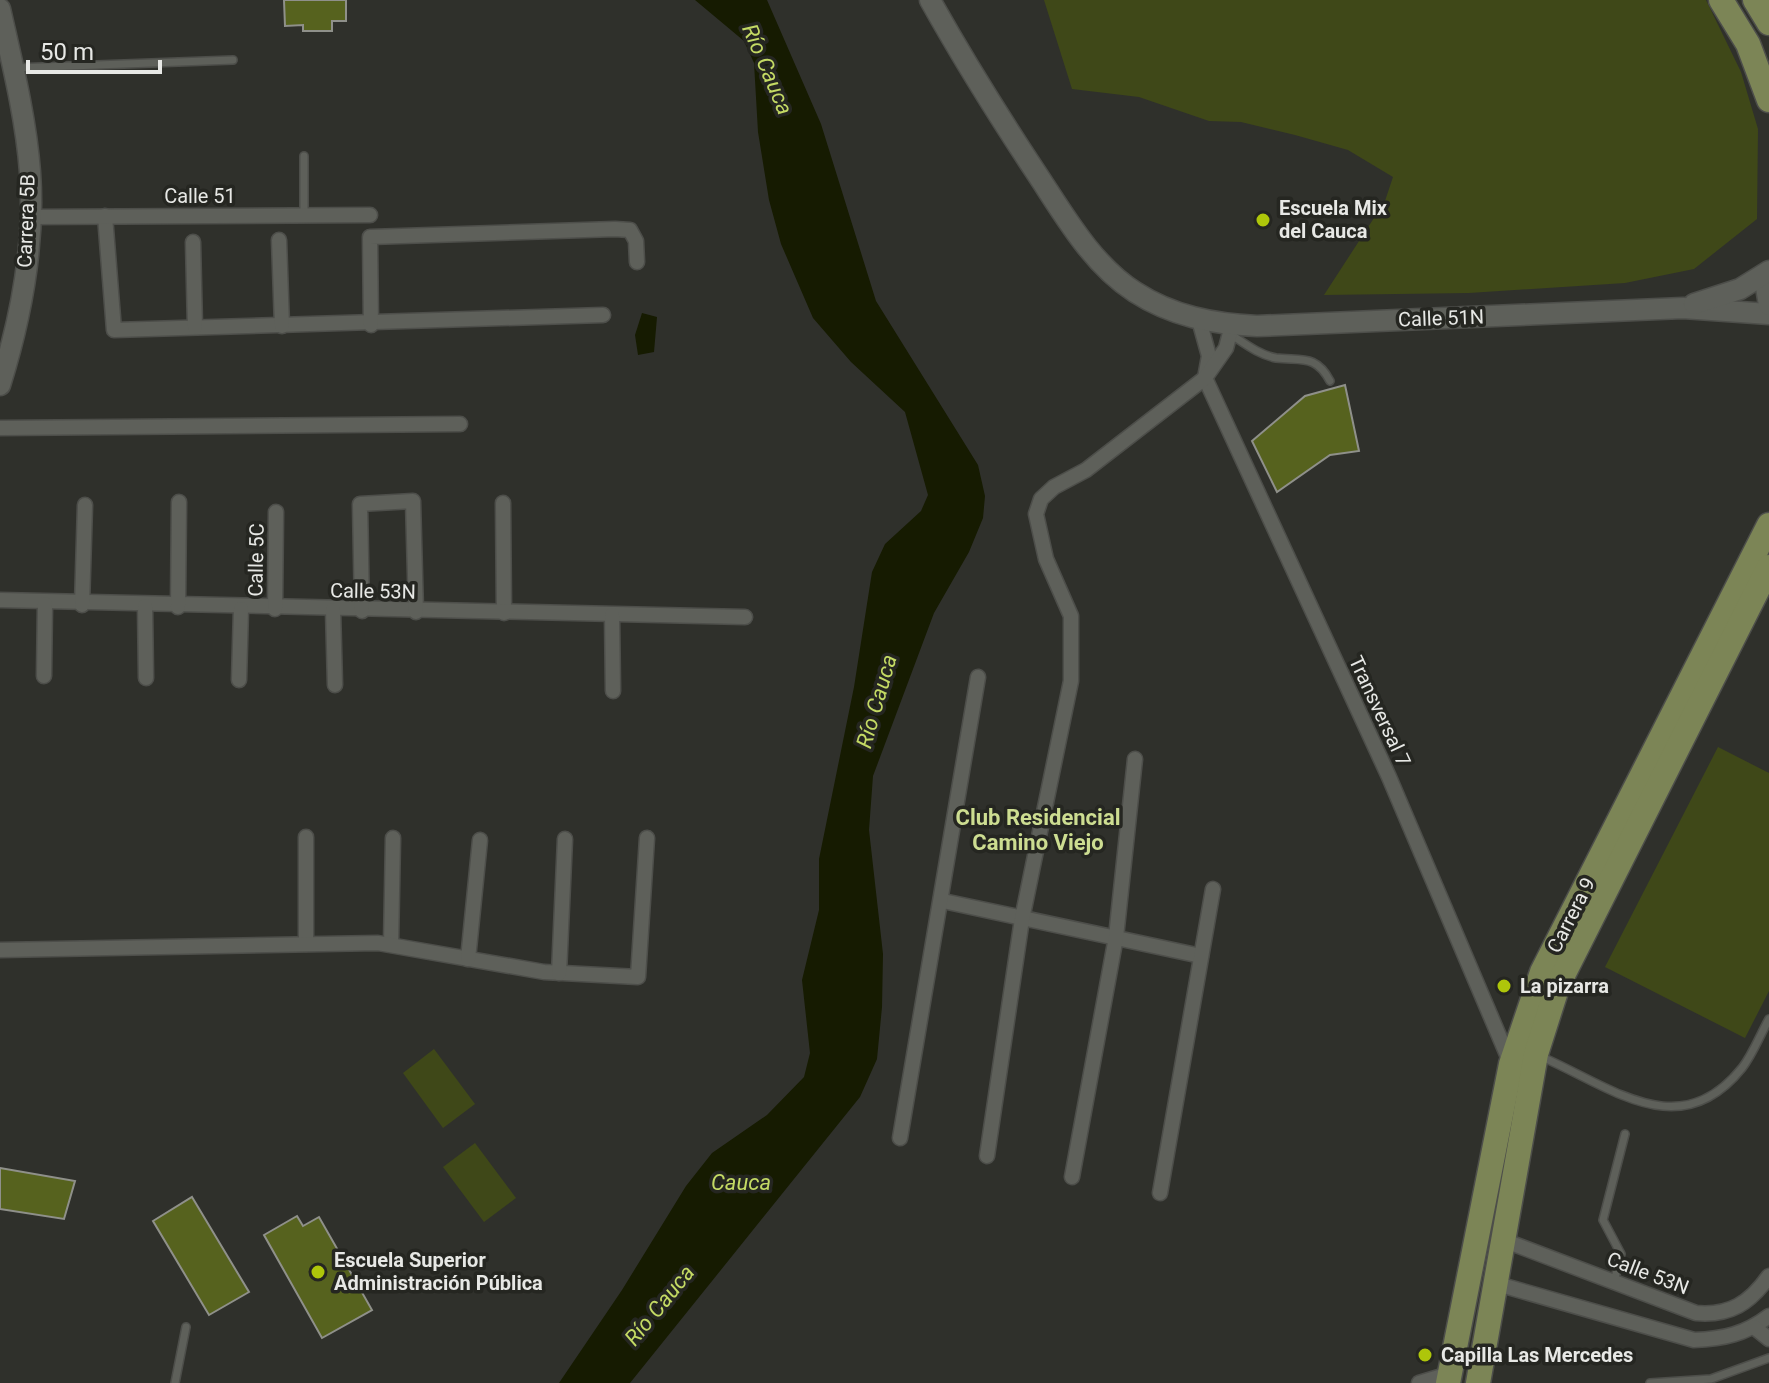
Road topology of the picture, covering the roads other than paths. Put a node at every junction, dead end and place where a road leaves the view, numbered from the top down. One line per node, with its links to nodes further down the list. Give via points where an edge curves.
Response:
1 (930, 0): 22 (main road, Calle 51N, via 969,71 1098,259 1133,291)
2 (1721, 0): 8 (main road, via 1748,44)
3 (1755, 0): 5 (main road)
4 (0, 9): 7 (main road, Carrera 5B)
5 (1769, 23)
6 (233, 60): 7 (lane)
7 (13, 68): 13 (main road, Carrera 5B, via 30,171)
8 (1769, 100)
9 (304, 156): 10 (lane)
10 (304, 215): 11 (street, Calle 51); 12 (street, Calle 51)
11 (370, 215)
12 (105, 216): 13 (street, Calle 51); 25 (street, via 114,330)
13 (30, 217): 29 (main road, Carrera 5B, via 16,324)
14 (279, 240): 24 (street)
15 (193, 242): 25 (street)
16 (637, 262): 23 (street, via 630,230 370,237)
17 (1767, 273): 18 (main road); 19 (main road, Calle 51N, via 1740,289)
18 (1769, 305)
19 (1683, 308): 20 (main road, Calle 51N); 26 (main road, Calle 51N)
20 (1769, 314)
21 (603, 315): 23 (street)
22 (1199, 320): 26 (main road, Calle 51N); 27 (street, via 1209,356)
23 (371, 325): 24 (street)
24 (282, 326): 25 (street)
25 (195, 327)
26 (1231, 330): 27 (street, via 1217,365); 28 (lane, via 1275,358 1308,358)
27 (1205, 378): 65 (street, via 1041,499 1036,514 1046,559 1071,616 1071,681); 75 (street, Transversal 7, via 1389,777)
28 (1330, 381)
29 (0, 385)
30 (460, 424): 31 (street)
31 (0, 428)
32 (179, 502): 42 (street)
33 (503, 503): 48 (street)
34 (85, 505): 40 (street)
35 (276, 512): 44 (street, Calle 5C)
36 (1769, 525): 75 (main road, Carrera 9, via 1542,972)
37 (1769, 567): 74 (main road, Carrera 9, via 1558,985)
38 (0, 600): 39 (street, Calle 53N)
39 (45, 604): 40 (street, Calle 53N); 51 (street)
40 (82, 605): 41 (street, Calle 53N)
41 (145, 606): 42 (street, Calle 53N); 53 (street)
42 (178, 607): 43 (street, Calle 53N)
43 (241, 609): 44 (street, Calle 53N); 54 (street)
44 (275, 609): 45 (street, Calle 53N)
45 (333, 610): 46 (street, Calle 53N); 55 (street)
46 (362, 611): 47 (street, Calle 53N); 47 (street, via 360,504 413,501)
47 (416, 612): 48 (street, Calle 53N)
48 (504, 613): 49 (street, Calle 53N)
49 (612, 615): 50 (street, Calle 53N); 56 (street)
50 (745, 617)
51 (44, 676)
52 (978, 677): 64 (street)
53 (146, 678)
54 (239, 680)
55 (335, 685)
56 (613, 691)
57 (1135, 759): 66 (street)
58 (306, 837): 67 (street)
59 (393, 838): 68 (street)
60 (647, 838): 72 (street, via 640,974)
61 (565, 839): 72 (street)
62 (480, 840): 71 (street)
63 (1213, 889): 70 (street)
64 (943, 901): 65 (street); 77 (street)
65 (1022, 919): 66 (street); 78 (street)
66 (1116, 937): 70 (street); 79 (street)
67 (306, 944): 68 (street); 69 (street)
68 (391, 944): 71 (street)
69 (0, 950)
70 (1201, 956): 80 (street)
71 (468, 959): 72 (street)
72 (559, 973)
73 (1769, 1019): 74 (lane, via 1743,1067 1718,1094 1690,1108 1655,1107)
74 (1536, 1054): 81 (main road, Carrera 9)
75 (1511, 1064): 90 (main road, Carrera 9)
76 (1625, 1134): 83 (lane, via 1603,1220 1621,1254)
77 (900, 1138)
78 (987, 1156)
79 (1072, 1177)
80 (1160, 1193)
81 (1503, 1240): 83 (street, Calle 53N); 84 (main road, Carrera 9)
82 (1769, 1276): 83 (street, Calle 53N, via 1756,1294 1717,1315 1696,1313)
83 (1614, 1282)
84 (1494, 1283): 87 (street, via 1694,1340 1726,1338); 93 (main road, Carrera 9)
85 (1769, 1316): 87 (street)
86 (186, 1327): 91 (lane)
87 (1754, 1327): 88 (street)
88 (1769, 1339)
89 (1769, 1358): 94 (lane, via 1711,1379)
90 (1448, 1378): 92 (street)
91 (175, 1383)
92 (1419, 1383)
93 (1478, 1383)
94 (1650, 1383)

